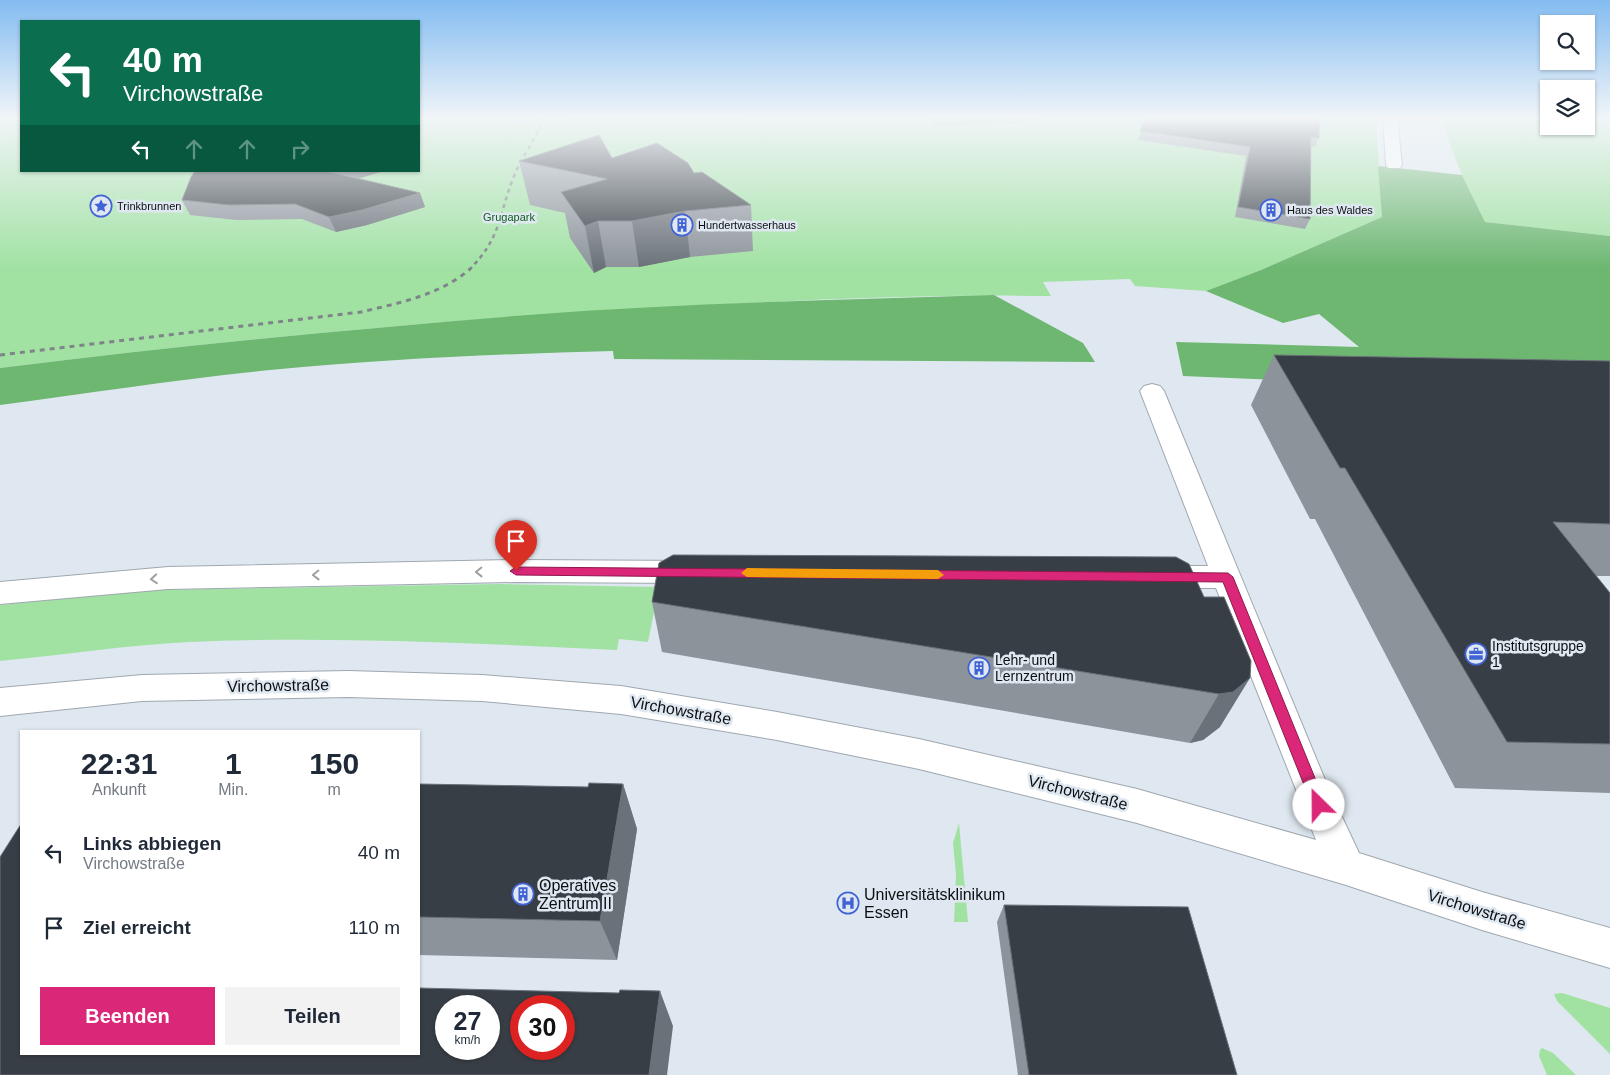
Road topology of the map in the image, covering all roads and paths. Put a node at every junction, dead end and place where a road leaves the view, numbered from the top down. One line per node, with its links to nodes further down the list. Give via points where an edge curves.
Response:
1 (1152, 391): 4 (street)
2 (719, 572): 5 (street, one-way to 5, via 516,571 168,578)
3 (1138, 576): 4 (street)
4 (1228, 577): 7 (street)
5 (0, 593)
6 (0, 702): 7 (street, Virchowstraße, via 142,688 348,684 482,688 621,700 928,756 1136,806)
7 (1346, 867): 8 (street, Virchowstraße, via 1482,912)
8 (1610, 948)

